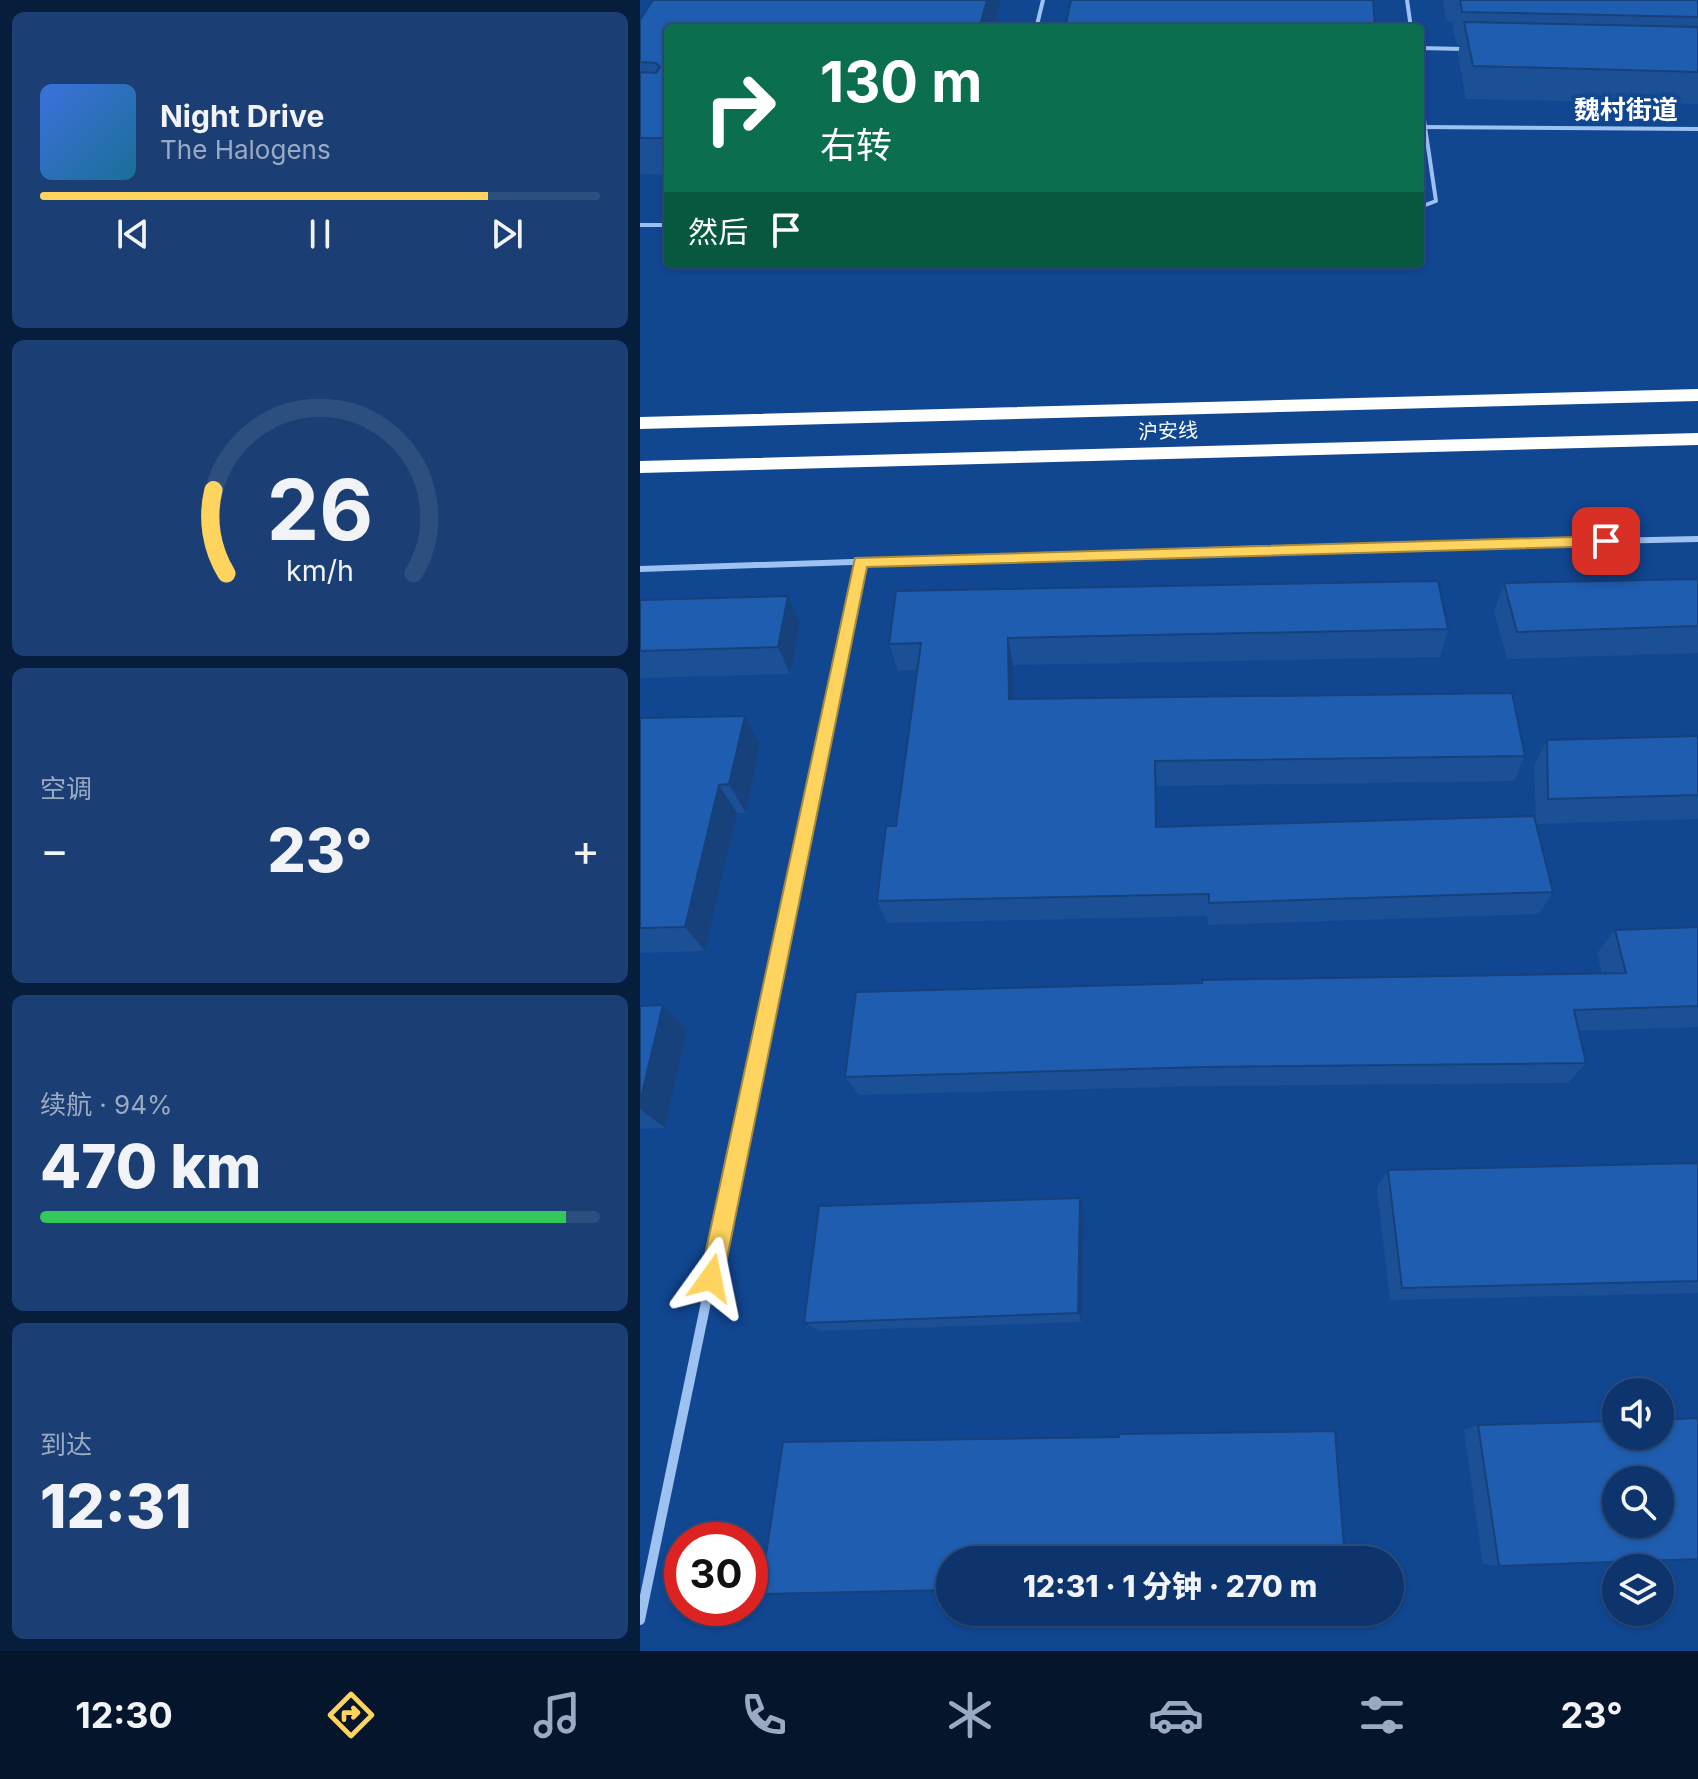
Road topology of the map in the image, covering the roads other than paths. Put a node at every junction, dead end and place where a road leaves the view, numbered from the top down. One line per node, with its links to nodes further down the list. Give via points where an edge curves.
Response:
1 (1043, 0): 3 (lane)
2 (1407, 0): 4 (lane)
3 (1037, 24)
4 (1410, 24)
5 (1424, 48): 6 (lane)
6 (1466, 49)
7 (1424, 127): 8 (lane)
8 (1698, 129)
9 (1424, 138): 10 (lane, via 1436,201)
10 (1424, 206)
11 (640, 225): 12 (lane)
12 (664, 225)
13 (1698, 395): 14 (highway, 沪安线)
14 (640, 423)
15 (1698, 439): 16 (highway, 沪安线)
16 (640, 467)
17 (1698, 539): 18 (street)
18 (860, 562): 19 (street); 20 (street)
19 (640, 569)
20 (640, 1620)

